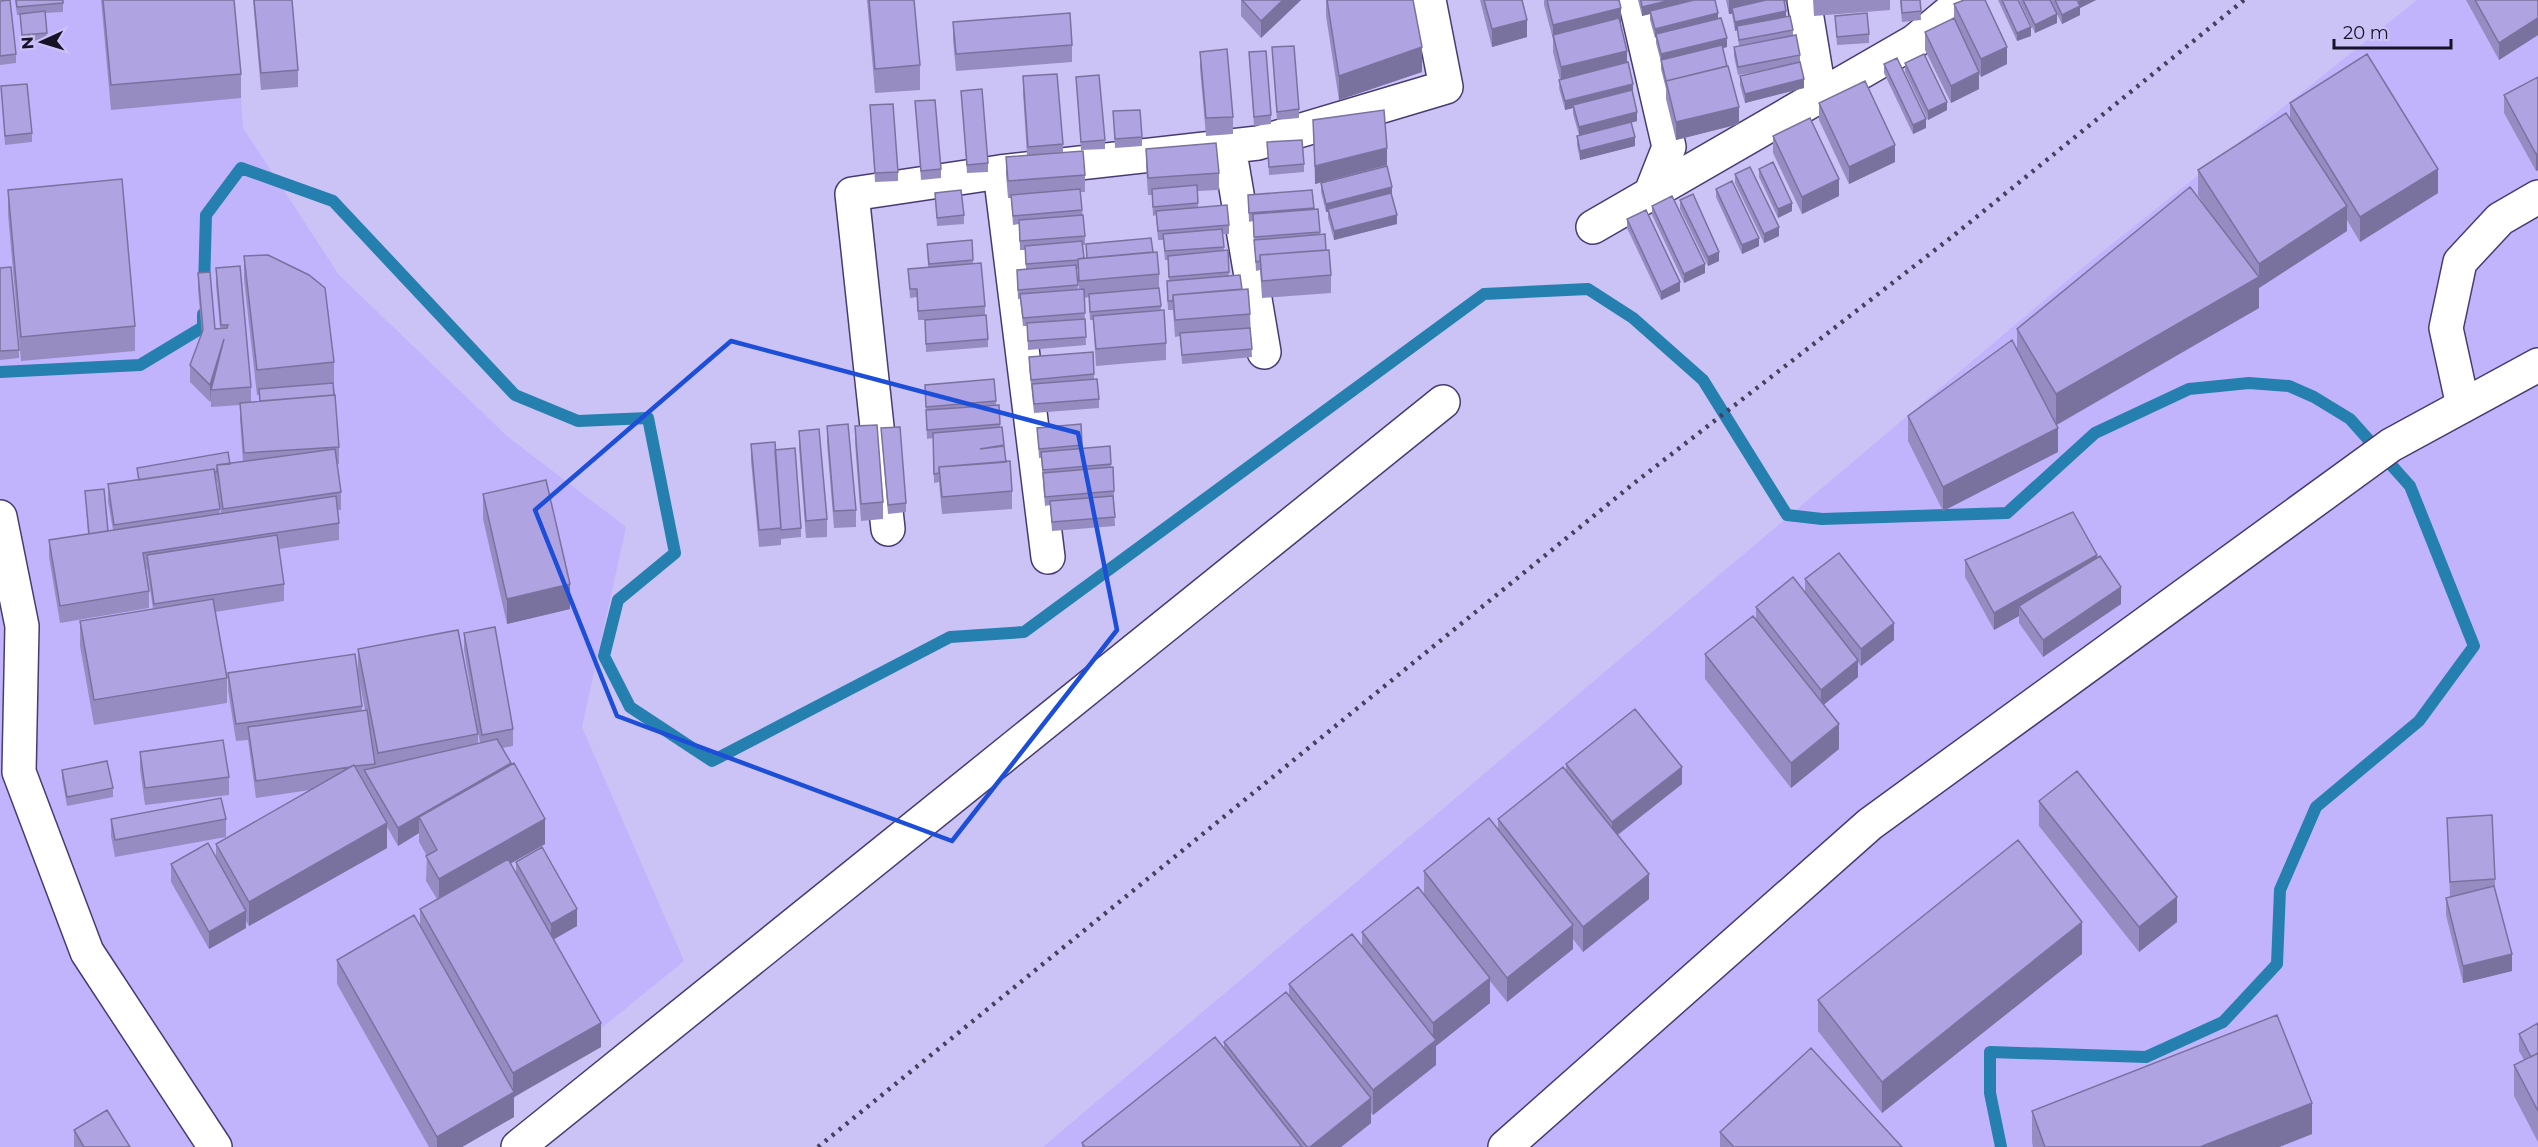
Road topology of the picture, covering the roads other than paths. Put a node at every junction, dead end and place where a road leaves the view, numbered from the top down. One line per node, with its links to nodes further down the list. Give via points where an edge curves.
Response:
1 (1429, 0): 6 (street, via 1446,87 1258,143)
2 (1635, 0): 8 (street, via 1669,147)
3 (1804, 0): 5 (street)
4 (1964, 0): 5 (street, via 1915,41)
5 (1820, 97): 8 (street)
6 (1228, 147): 7 (street); 11 (street)
7 (1000, 172): 16 (street, via 852,194); 17 (street)
8 (1652, 190): 10 (street)
9 (2538, 197): 14 (street, via 2500,219 2460,261 2446,328)
10 (1593, 226)
11 (1264, 352)
12 (2538, 365): 14 (street)
13 (1443, 402): 20 (street)
14 (2463, 406): 21 (street, via 2391,446 2317,498 1870,824)
15 (0, 517): 18 (street)
16 (888, 529)
17 (1048, 558)
18 (11, 627): 19 (street, via 19,772 87,951)
19 (215, 1147)
20 (518, 1147)
21 (1505, 1147)

